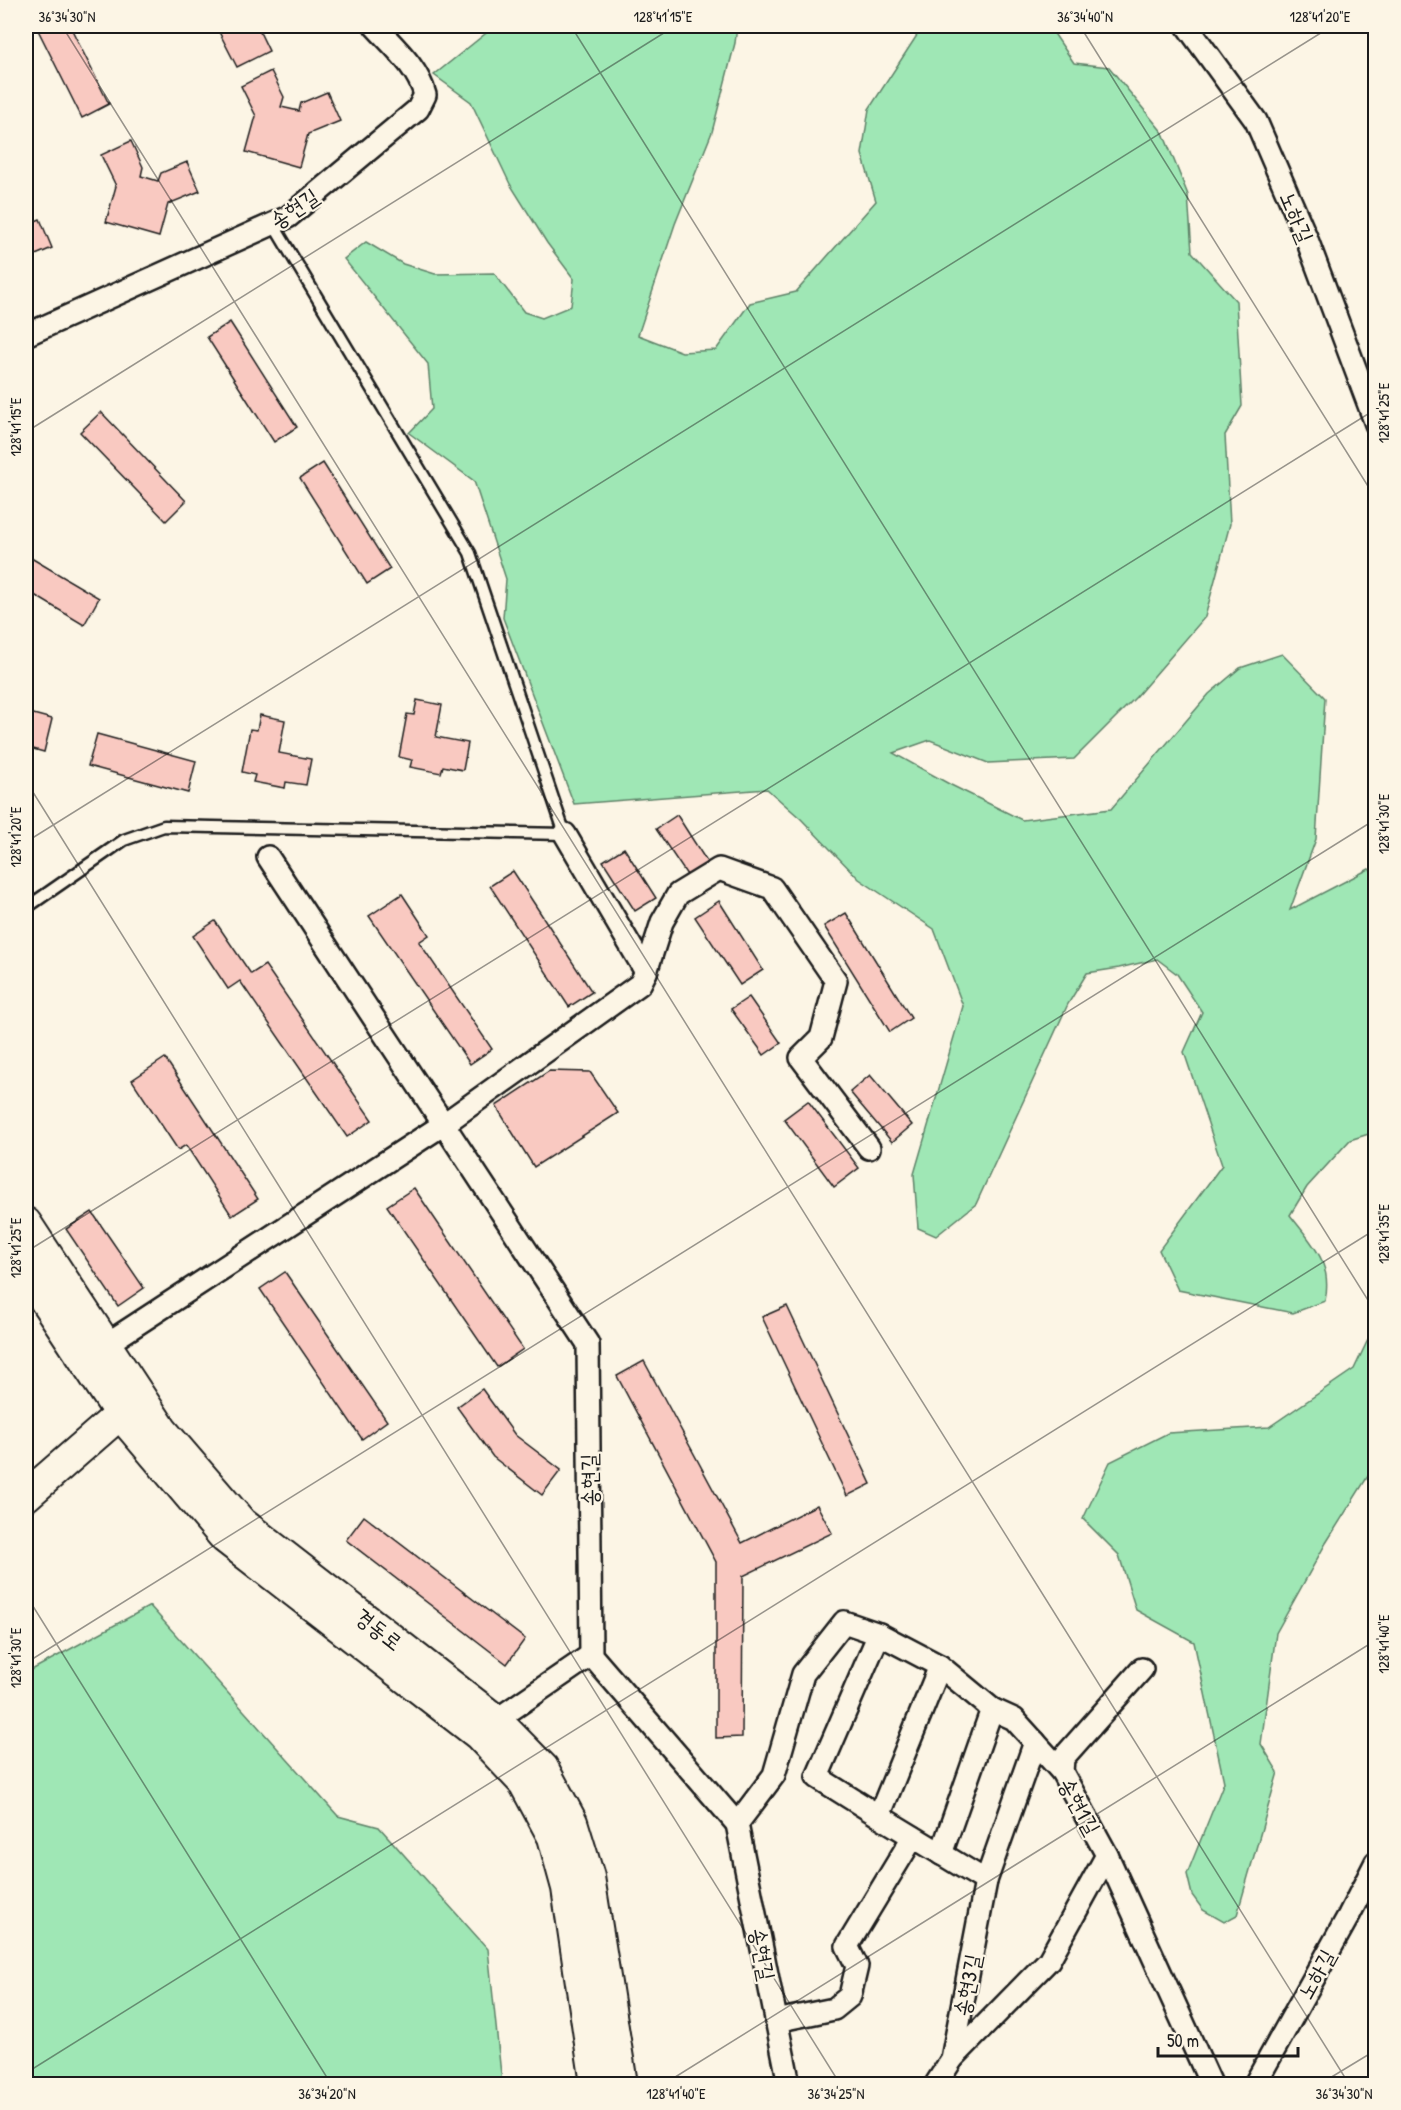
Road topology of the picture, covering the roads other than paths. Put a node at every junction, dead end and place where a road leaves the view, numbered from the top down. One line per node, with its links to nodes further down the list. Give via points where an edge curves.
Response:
1 (375, 26): 3 (street, 송현길, via 422,82 425,95 418,109 288,217)
2 (1187, 26): 5 (street, 노하길, via 1256,121 1306,237)
3 (273, 224): 4 (street, 송현길); 6 (lane, via 470,553)
4 (26, 335)
5 (1376, 424)
6 (565, 834): 8 (lane, via 164,826 124,840); 9 (street)
7 (268, 857): 10 (street, 송현길)
8 (26, 908)
9 (646, 972): 10 (street, via 640,984); 11 (street, via 662,922 678,894 719,869 772,888 836,981 821,1038 801,1058)
10 (444, 1124): 14 (street); 18 (street, 송현길, via 588,1344)
11 (870, 1148)
12 (26, 1223): 14 (street, 경동로)
13 (26, 1272): 15 (street, 경동로)
14 (105, 1345): 22 (street, 경동로, via 162,1430 242,1523)
15 (120, 1414): 16 (street); 35 (street, 경동로, via 225,1538 479,1734 524,1783 553,1837 567,1888)
16 (26, 1496)
17 (879, 1634): 19 (street, 송현1길); 25 (street, via 817,1778); 26 (street, 송현1길, via 844,1622 803,1674 774,1775)
18 (591, 1655): 22 (street); 26 (street, 송현길)
19 (940, 1666): 21 (street, 송현1길); 25 (street)
20 (1142, 1669): 24 (street, via 1063,1758)
21 (992, 1709): 23 (street, 송현1길, via 1014,1719); 28 (street)
22 (496, 1720): 36 (street, 경동로, via 543,1768 572,1822 589,1877)
23 (1035, 1742): 24 (street, 송현1길); 31 (street, 송현3길)
24 (1062, 1772): 29 (street, 송현1길)
25 (879, 1816): 27 (street)
26 (737, 1824): 32 (street, 송현길)
27 (913, 1837): 28 (street); 32 (street, via 847,1946 857,1966 850,1996 834,2009)
28 (941, 1854): 31 (street)
29 (1107, 1855): 33 (street, via 1049,1960); 39 (street, 송현1길)
30 (1376, 1862): 34 (street, 노하길)
31 (986, 1881): 33 (street, 송현3길)
32 (777, 2021): 37 (street, 송현길)
33 (952, 2059): 38 (street, 송현3길)
34 (1258, 2084)
35 (596, 2085)
36 (622, 2085)
37 (789, 2085)
38 (936, 2085)
39 (1211, 2085)

